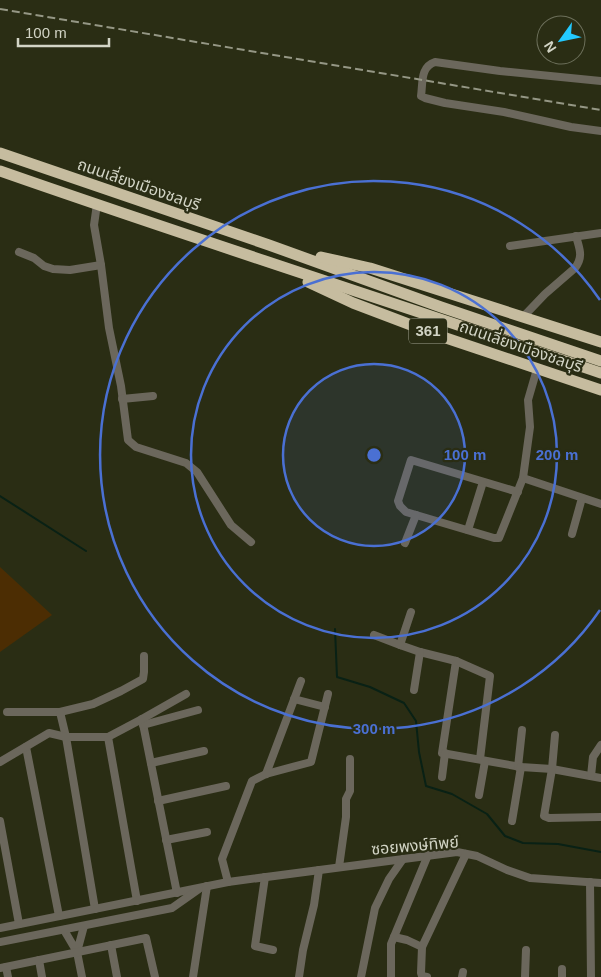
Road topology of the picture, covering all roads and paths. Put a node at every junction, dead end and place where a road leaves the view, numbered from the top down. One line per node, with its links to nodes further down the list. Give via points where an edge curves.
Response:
1 (601, 82): 2 (street, via 435,62 425,68 421,96)
2 (601, 131)
3 (0, 153): 8 (highway, ถนนเลี่ยงเมืองชลบุรี / 361)
4 (0, 172): 5 (highway, ถนนเลี่ยงเมืองชลบุรี / 361)
5 (97, 204): 11 (highway, ถนนเลี่ยงเมืองชลบุรี / 361); 12 (street, via 94,225)
6 (601, 233): 7 (street)
7 (576, 236): 9 (street); 14 (street, via 581,255 579,262)
8 (269, 245): 13 (highway, ถนนเลี่ยงเมืองชลบุรี / 361); 14 (highway, ถนนเลี่ยงเมืองชลบุรี / 361, via 370,268)
9 (510, 246)
10 (19, 252): 12 (street, via 53,269)
11 (266, 262): 13 (highway, ถนนเลี่ยงเมืองชลบุรี / 361); 17 (highway, ถนนเลี่ยงเมืองชลบุรี / 361, via 353,303)
12 (101, 266): 21 (street)
13 (438, 312): 16 (highway, ถนนเลี่ยงเมืองชลบุรี / 361); 18 (highway, ถนนเลี่ยงเมืองชลบุรี / 361)
14 (524, 317): 15 (highway, ถนนเลี่ยงเมืองชลบุรี / 361)
15 (601, 342)
16 (601, 361)
17 (536, 368): 19 (highway, ถนนเลี่ยงเมืองชลบุรี / 361); 22 (street, via 528,400 530,427)
18 (601, 373)
19 (601, 390)
20 (153, 396): 21 (street)
21 (122, 399): 30 (street, via 128,440 136,447 186,463 197,472 231,525)
22 (523, 478): 24 (street); 25 (street)
23 (482, 482): 24 (street); 27 (street, via 411,460 398,501 402,509); 28 (street)
24 (518, 492): 28 (street, via 499,538)
25 (582, 498): 26 (street); 29 (street)
26 (601, 504)
27 (416, 515): 28 (street); 31 (street)
28 (468, 530)
29 (572, 534)
30 (251, 542)
31 (405, 544)
32 (411, 612): 34 (street)
33 (374, 635): 34 (street)
34 (400, 644): 35 (street)
35 (420, 652): 37 (street); 39 (street)
36 (144, 656): 46 (street, via 142,679 93,704)
37 (456, 661): 55 (street, via 442,753); 57 (street, via 490,676)
38 (301, 681): 42 (street)
39 (414, 690)
40 (186, 694): 47 (street)
41 (328, 694): 43 (street)
42 (294, 699): 43 (street); 62 (street)
43 (325, 707): 62 (street, via 311,762)
44 (198, 710): 47 (street)
45 (7, 712): 46 (street)
46 (60, 712): 50 (street)
47 (143, 722): 51 (street); 59 (street)
48 (522, 730): 60 (street)
49 (555, 736): 61 (street)
50 (66, 737): 51 (street); 53 (street, via 49,733); 86 (street)
51 (108, 737): 85 (street)
52 (601, 745): 63 (street, via 593,756)
53 (26, 747): 58 (street); 87 (street)
54 (204, 751): 59 (street)
55 (445, 753): 57 (street); 64 (street)
56 (350, 759): 77 (street, via 350,790 346,799)
57 (482, 760): 60 (street); 67 (street)
58 (0, 762)
59 (151, 763): 68 (street)
60 (519, 767): 61 (street); 71 (street)
61 (552, 769): 63 (street); 69 (street, via 544,816)
62 (266, 774): 80 (street, via 252,781 222,859)
63 (591, 776): 65 (street)
64 (442, 777)
65 (601, 778)
66 (226, 786): 68 (street)
67 (479, 795)
68 (158, 800): 73 (street)
69 (601, 817)
70 (0, 821): 88 (street)
71 (512, 821)
72 (207, 832): 73 (street)
73 (166, 840): 84 (street)
74 (466, 854): 75 (street, ซอยพงษ์ทิพย์); 81 (street, ซอยพงษ์ทิพย์, via 530,878); 95 (street)
75 (428, 855): 76 (street, ซอยพงษ์ทิพย์); 92 (street)
76 (402, 859): 77 (street, ซอยพงษ์ทิพย์); 108 (street, via 375,908)
77 (339, 867): 78 (street, ซอยพงษ์ทิพย์)
78 (319, 870): 79 (street, ซอยพงษ์ทิพย์); 107 (street)
79 (266, 877): 80 (street, ซอยพงษ์ทิพย์); 96 (street, via 254,946)
80 (228, 882): 83 (street, ซอยพงษ์ทิพย์)
81 (590, 882): 82 (street, ซอยพงษ์ทิพย์); 112 (street)
82 (601, 883)
83 (204, 887): 84 (street, ซอยพงษ์ทิพย์); 89 (street, via 172,908); 106 (street)
84 (177, 892): 85 (street, ซอยพงษ์ทิพย์)
85 (137, 900): 86 (street, ซอยพงษ์ทิพย์)
86 (95, 909): 87 (street, ซอยพงษ์ทิพย์)
87 (59, 916): 88 (street, ซอยพงษ์ทิพย์)
88 (19, 924): 90 (street, ซอยพงษ์ทิพย์)
89 (84, 926): 91 (street); 98 (street)
90 (0, 928)
91 (64, 930): 93 (street); 98 (street)
92 (394, 937): 95 (street); 109 (street)
93 (0, 942)
94 (111, 945): 98 (street); 104 (street); 105 (street, via 146,938)
95 (422, 947): 110 (street, via 421,973)
96 (273, 950)
97 (526, 950): 111 (street)
98 (77, 952): 99 (street); 103 (street)
99 (39, 960): 100 (street); 102 (street)
100 (3, 967): 101 (street)
101 (8, 977)
102 (42, 977)
103 (82, 977)
104 (117, 977)
105 (155, 977)
106 (193, 977)
107 (299, 977)
108 (361, 977)
109 (390, 977)
110 (427, 977)
111 (525, 977)
112 (591, 977)

